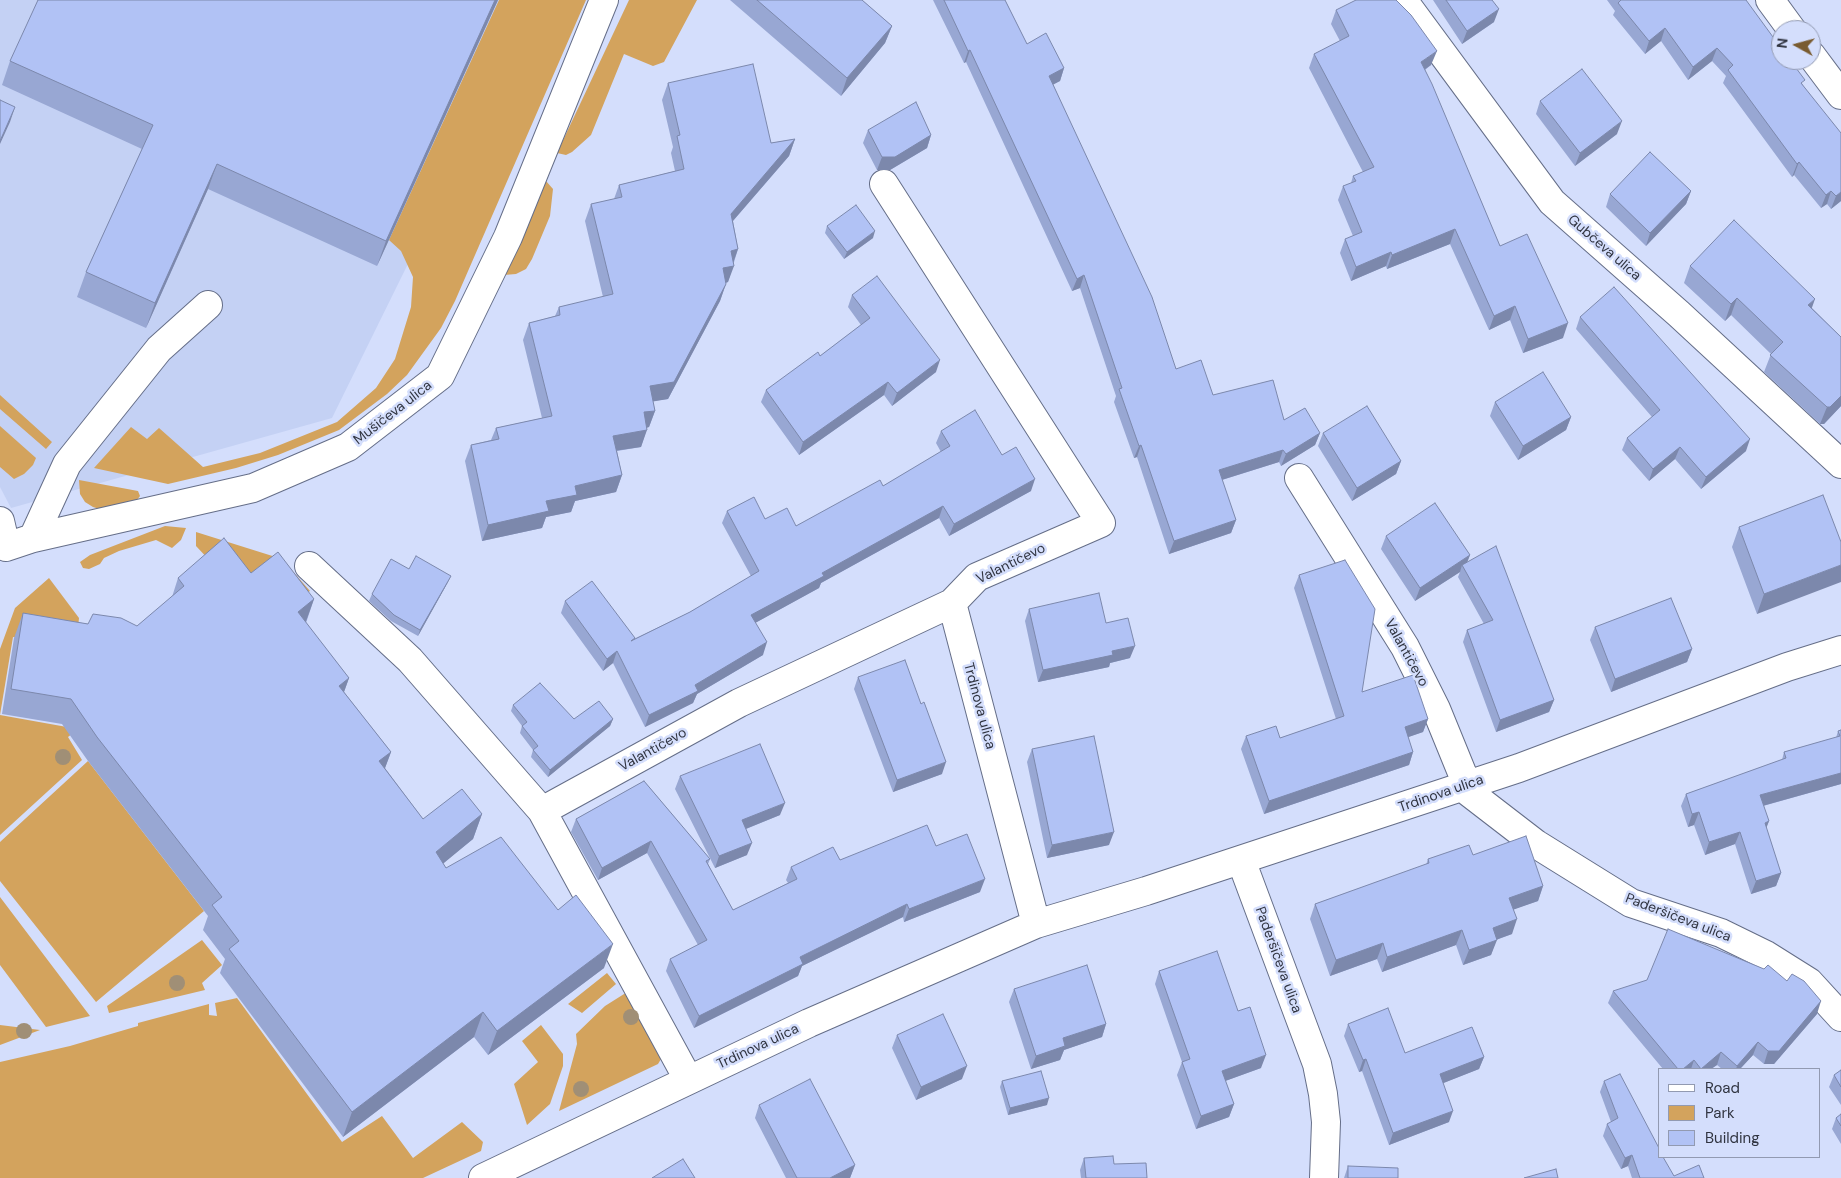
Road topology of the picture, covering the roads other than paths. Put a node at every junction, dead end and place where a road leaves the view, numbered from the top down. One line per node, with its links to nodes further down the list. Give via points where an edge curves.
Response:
1 (604, 0): 11 (street, Mušičeva ulica, via 508,238 440,376 348,447 253,488)
2 (1403, 0): 9 (street, Gubčeva ulica, via 1552,202)
3 (1770, 0): 4 (street)
4 (1785, 20)
5 (1821, 68): 6 (street)
6 (1841, 95)
7 (884, 184): 14 (street, Valantičevo, via 1101,523 977,577)
8 (208, 305): 11 (street, via 159,349 67,464)
9 (1841, 464)
10 (1299, 478): 16 (street, Valantičevo, via 1405,647 1436,708)
11 (33, 538): 12 (street, Mušičeva ulica)
12 (2, 545)
13 (309, 566): 17 (street, via 410,660)
14 (952, 603): 17 (street, Valantičevo, via 739,703); 19 (street, Trdinova ulica)
15 (1841, 650): 16 (street, Trdinova ulica)
16 (1464, 786): 18 (street, Trdinova ulica); 20 (street, Paderšičeva ulica, via 1536,844 1631,903 1721,933 1766,955 1809,982)
17 (542, 811): 21 (street)
18 (1241, 860): 19 (street, Trdinova ulica); 23 (street, Paderšičeva ulica, via 1316,1064 1326,1122)
19 (1036, 924): 21 (street, Trdinova ulica)
20 (1841, 1017)
21 (688, 1079): 22 (street, Trdinova ulica)
22 (483, 1178)
23 (1324, 1178)

